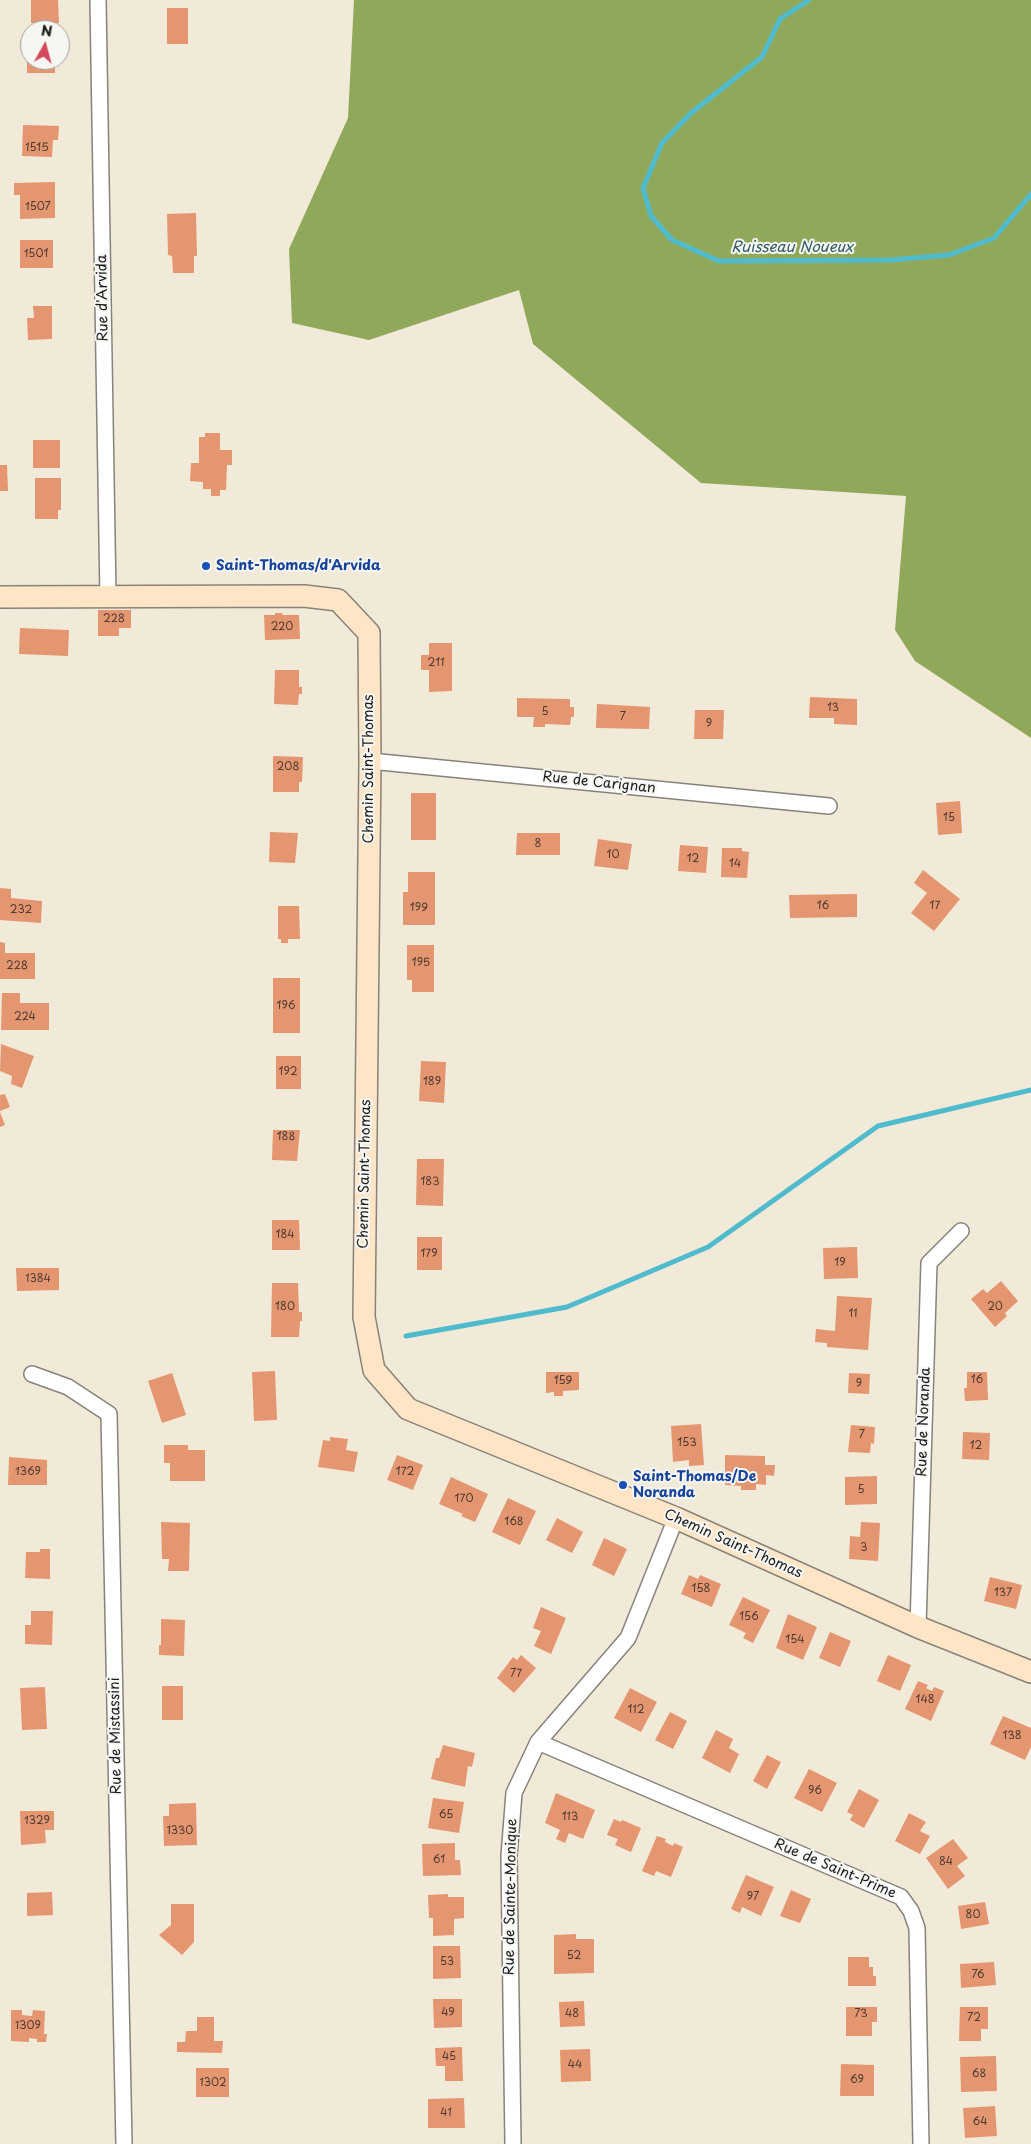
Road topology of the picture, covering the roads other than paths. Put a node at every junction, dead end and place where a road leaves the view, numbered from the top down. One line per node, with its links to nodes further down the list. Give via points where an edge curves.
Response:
1 (98, 0): 3 (street, Rue d'Arvida)
2 (0, 597): 3 (street, Chemin Saint-Thomas)
3 (108, 597): 4 (street, Chemin Saint-Thomas, via 304,596 338,600 369,632)
4 (370, 761): 5 (street, Rue de Carignan); 8 (street, Chemin Saint-Thomas, via 364,1318 374,1370 408,1409)
5 (829, 806)
6 (961, 1232): 9 (street, Rue de Noranda, via 929,1263)
7 (32, 1374): 12 (street, Rue de Mistassini, via 68,1388 109,1414)
8 (676, 1518): 9 (street, Chemin Saint-Thomas); 11 (street, Rue de Sainte-Monique, via 628,1638)
9 (918, 1627): 10 (street, Chemin Saint-Thomas)
10 (1031, 1672)
11 (538, 1742): 13 (street, Rue de Sainte-Monique, via 514,1794 510,1839); 14 (street, Rue de Saint-Prime, via 901,1897 917,1928)
12 (124, 2144)
13 (513, 2144)
14 (921, 2144)

